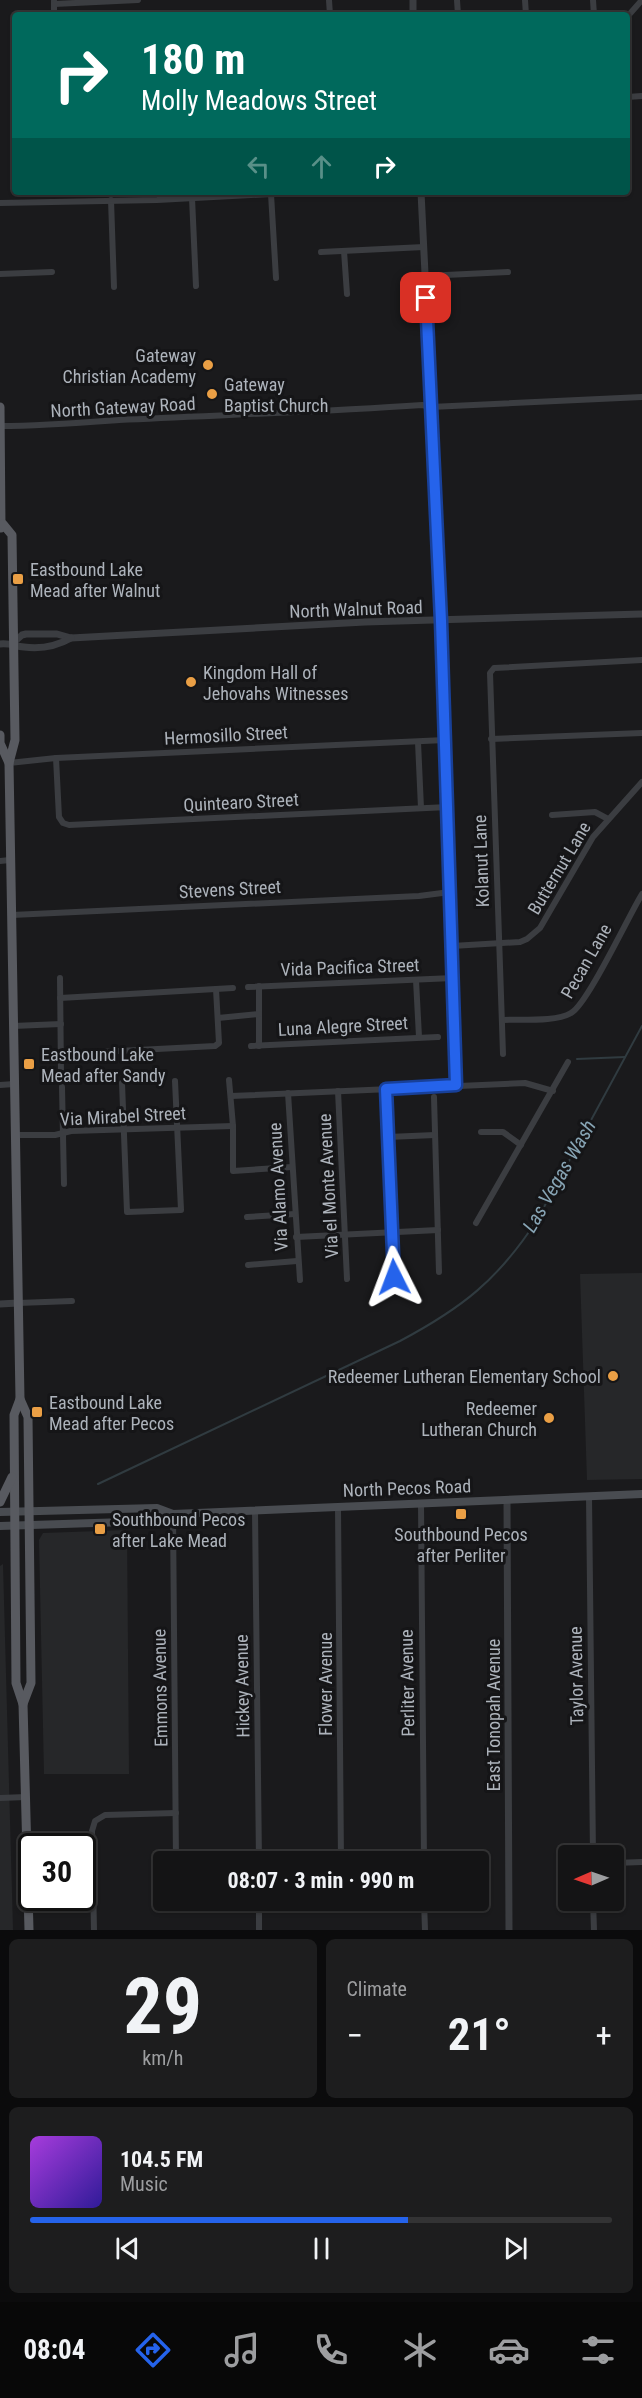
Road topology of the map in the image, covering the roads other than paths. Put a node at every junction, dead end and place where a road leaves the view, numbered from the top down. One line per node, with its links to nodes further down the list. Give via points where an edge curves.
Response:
1 (138, 0): 3 (street)
2 (642, 0): 4 (street)
3 (54, 2)
4 (630, 14)
5 (98, 195): 12 (street)
6 (220, 195): 10 (street)
7 (271, 195): 21 (street)
8 (421, 195): 14 (street)
9 (157, 196): 10 (street); 11 (street)
10 (192, 198): 22 (street)
11 (111, 200): 12 (street); 23 (street)
12 (99, 201): 13 (street)
13 (0, 204)
14 (424, 247): 15 (street); 20 (street)
15 (345, 251): 16 (street); 24 (street)
16 (321, 252)
17 (52, 272): 19 (street)
18 (508, 272): 20 (street)
19 (0, 274)
20 (425, 276): 27 (street)
21 (276, 278)
22 (196, 286)
23 (114, 287)
24 (347, 294)
25 (642, 397): 27 (street, North Gateway Road)
26 (0, 407): 28 (main road)
27 (431, 407): 28 (street, North Gateway Road); 31 (street)
28 (0, 426): 29 (main road)
29 (1, 527): 33 (main road, via 12,535)
30 (642, 614): 31 (street, North Walnut Road)
31 (441, 621): 32 (street, North Walnut Road); 39 (street)
32 (71, 638): 33 (street, North Walnut Road, via 58,645 22,647); 33 (street, North Walnut Road, via 26,634)
33 (13, 643): 34 (street, North Walnut Road); 42 (main road, via 15,740)
34 (0, 644)
35 (642, 660): 38 (street, Kolanut Lane, via 494,668 489,680)
36 (642, 733): 38 (street)
37 (0, 735): 42 (main road)
38 (491, 739): 52 (street, Kolanut Lane)
39 (446, 740): 40 (street, Hermosillo Street); 44 (street)
40 (418, 741): 41 (street, Hermosillo Street); 45 (street)
41 (56, 758): 42 (street, Hermosillo Street); 45 (street, Quintearo Street, via 59,817 63,824)
42 (9, 763): 48 (main road)
43 (642, 782): 47 (street, Butternut Lane)
44 (448, 807): 45 (street, Quintearo Street); 49 (street)
45 (421, 808)
46 (552, 815): 47 (street, via 595,812)
47 (608, 819): 52 (street, Butternut Lane, via 576,864 540,928 520,942)
48 (5, 860): 51 (main road)
49 (450, 892): 51 (street, Stevens Street, via 419,897); 53 (street)
50 (642, 894): 64 (street, Pecan Lane, via 577,1009 561,1017)
51 (12, 915): 66 (main road)
52 (499, 944): 53 (street, Butternut Lane); 64 (street, Kolanut Lane)
53 (452, 946): 55 (street)
54 (60, 978): 61 (street)
55 (453, 978): 56 (street, Vida Pacifica Street); 80 (street)
56 (416, 980): 57 (street, Vida Pacifica Street); 67 (street)
57 (259, 986): 58 (street, Vida Pacifica Street); 62 (street)
58 (249, 987)
59 (233, 988): 60 (street)
60 (216, 989): 61 (street); 63 (street)
61 (60, 998): 65 (street)
62 (259, 1014): 63 (street); 70 (street)
63 (218, 1018): 71 (street, via 219,1043 215,1046)
64 (502, 1020): 72 (street, Kolanut Lane)
65 (61, 1024): 66 (street); 71 (street)
66 (13, 1026): 78 (main road)
67 (419, 1037): 68 (street, Luna Alegre Street); 70 (street, Luna Alegre Street)
68 (438, 1037)
69 (251, 1046): 70 (street, Luna Alegre Street)
70 (260, 1046)
71 (61, 1054): 74 (street)
72 (503, 1054)
73 (568, 1062): 84 (street)
74 (61, 1074)
75 (229, 1080): 86 (street)
76 (175, 1081): 89 (street)
77 (122, 1083): 90 (street)
78 (14, 1084): 79 (street); 94 (main road)
79 (0, 1085)
80 (456, 1085): 82 (street); 84 (street, via 525,1083)
81 (62, 1087): 92 (street)
82 (386, 1089): 83 (street); 95 (street)
83 (338, 1091): 85 (street); 104 (street, Via el Monte Avenue)
84 (553, 1091): 96 (street)
85 (288, 1093): 86 (street); 97 (street, Via Alamo Avenue)
86 (231, 1096): 88 (street)
87 (434, 1097): 93 (street)
88 (233, 1126): 89 (street, Via Mirabel Street); 97 (street, via 233,1171)
89 (178, 1128): 90 (street, Via Mirabel Street); 90 (street, via 181,1210 127,1212)
90 (123, 1130): 92 (street, Via Mirabel Street)
91 (481, 1132): 96 (street, via 503,1132)
92 (63, 1134): 94 (street, Via Mirabel Street); 98 (street)
93 (435, 1135): 95 (street); 102 (street)
94 (15, 1136): 113 (main road)
95 (388, 1137): 103 (street)
96 (521, 1145): 101 (street)
97 (292, 1167): 99 (street, Via Alamo Avenue)
98 (64, 1184)
99 (295, 1214): 100 (street); 105 (street, Via Alamo Avenue)
100 (247, 1217)
101 (476, 1223)
102 (438, 1230): 103 (street); 108 (street)
103 (392, 1232): 104 (street); 109 (street)
104 (346, 1234): 105 (street); 111 (street, Via el Monte Avenue)
105 (296, 1237): 106 (street, Via Alamo Avenue)
106 (297, 1262): 107 (street); 110 (street, Via Alamo Avenue)
107 (248, 1265)
108 (440, 1272)
109 (394, 1277)
110 (300, 1280)
111 (347, 1280)
112 (72, 1301): 113 (street)
113 (18, 1303): 114 (street); 115 (main road)
114 (0, 1304)
115 (20, 1399): 116 (main road, via 14,1415); 126 (main road, via 28,1417)
116 (15, 1472): 120 (main road); 125 (main road)
117 (642, 1494): 118 (main road, North Pecos Road)
118 (589, 1496): 119 (main road, North Pecos Road); 135 (street, Taylor Avenue)
119 (507, 1500): 121 (main road, North Pecos Road); 149 (street, East Tonopah Avenue)
120 (0, 1502)
121 (421, 1503): 122 (main road, North Pecos Road); 139 (street, Perliter Avenue)
122 (338, 1507): 123 (main road, North Pecos Road); 138 (street, Flower Avenue)
123 (255, 1510): 127 (main road, North Pecos Road); 137 (street, Hickey Avenue)
124 (0, 1512): 125 (main road, North Pecos Road)
125 (15, 1512): 126 (main road, North Pecos Road); 129 (main road)
126 (29, 1512): 127 (main road, North Pecos Road, via 157,1508); 130 (main road)
127 (173, 1514): 130 (main road, North Pecos Road, via 157,1521); 134 (street, Emmons Avenue)
128 (0, 1526): 129 (main road, North Pecos Road)
129 (15, 1526): 130 (main road, North Pecos Road); 131 (main road, via 16,1683)
130 (29, 1526): 131 (main road, via 32,1683)
131 (23, 1704): 132 (main road)
132 (26, 1797): 133 (street); 145 (main road)
133 (0, 1798)
134 (176, 1813): 136 (street, Emmons Avenue); 146 (street, via 105,1815 95,1821)
135 (593, 1845)
136 (176, 1851)
137 (258, 1851)
138 (341, 1851)
139 (424, 1851)
140 (642, 1862): 141 (street)
141 (624, 1863)
142 (259, 1911): 147 (street)
143 (424, 1911): 148 (street)
144 (593, 1911): 150 (street)
145 (29, 1930)
146 (93, 1930)
147 (259, 1930)
148 (424, 1930)
149 (509, 1930)
150 (594, 1930)

